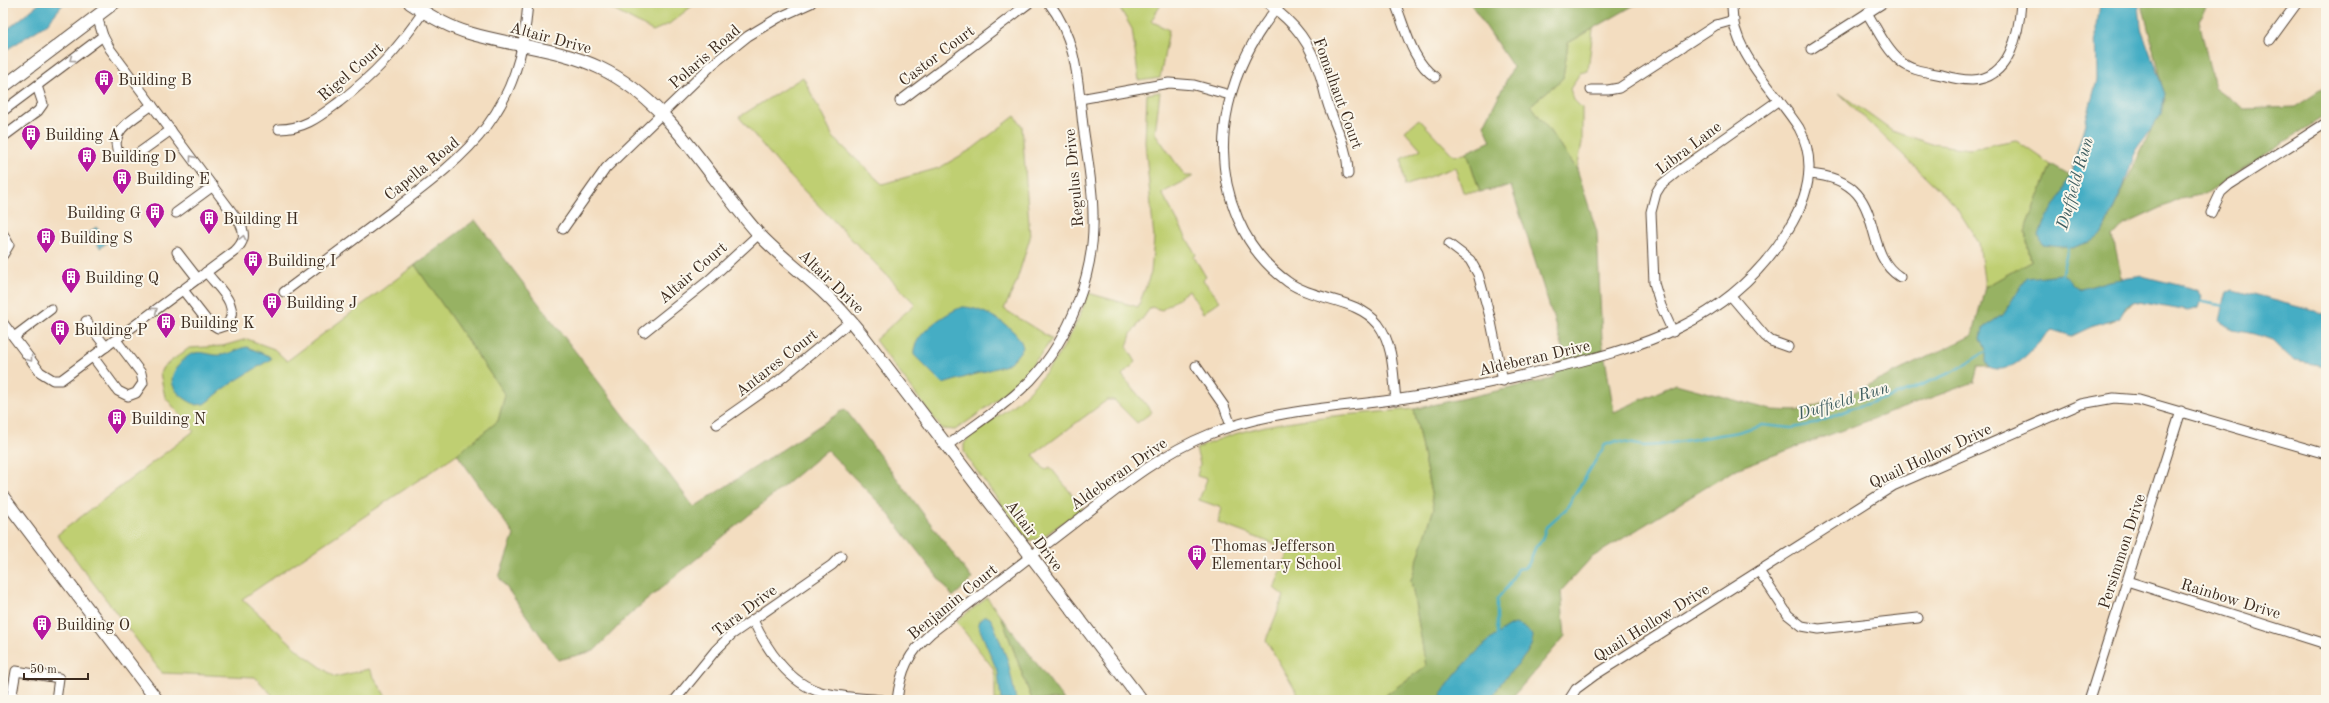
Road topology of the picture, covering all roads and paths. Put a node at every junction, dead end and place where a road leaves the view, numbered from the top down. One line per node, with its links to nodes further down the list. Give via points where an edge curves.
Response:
1 (114, 3): 16 (street)
2 (410, 3): 14 (street, Altair Drive)
3 (528, 3): 20 (street, Capella Road)
4 (811, 3): 32 (street, Polaris Road, via 778,18 739,42)
5 (1029, 3): 29 (street, Castor Court)
6 (1049, 3): 27 (street, Regulus Drive, via 1068,34)
7 (1267, 3): 13 (street, Fomalhaut Court)
8 (1395, 3): 22 (street, via 1422,66)
9 (1732, 3): 17 (street, Aldeberan Drive)
10 (1883, 3): 15 (street)
11 (2021, 3): 15 (street, via 2014,42 2005,63 1987,77 1973,80 1908,66 1894,55)
12 (2297, 3): 19 (street)
13 (1278, 6): 26 (street, via 1261,27 1246,54); 37 (street, Fomalhaut Court, via 1298,29 1312,54 1329,110 1346,152)
14 (423, 12): 20 (street, Altair Drive, via 468,33); 34 (street, Rigel Court, via 392,56 363,84 310,123 294,129)
15 (1867, 13): 21 (street)
16 (97, 16): 18 (street); 24 (street)
17 (1734, 20): 25 (street, via 1716,25 1619,88); 28 (street, Aldeberan Drive, via 1745,53)
18 (103, 36): 23 (street, one-way to 23); 30 (street)
19 (2270, 40)
20 (523, 46): 32 (street, Altair Drive, via 569,56 600,68 634,89); 52 (street, Capella Road, via 520,61 505,98 472,146 440,175)
21 (1811, 49)
22 (1435, 77)
23 (37, 86): 31 (street); 36 (street, via 43,104 38,111)
24 (3, 87)
25 (1591, 90)
26 (1230, 95): 27 (street, via 1194,85 1169,83); 67 (street, via 1223,157 1229,195 1245,234 1271,268 1289,283 1313,295 1358,310 1378,325 1389,345)
27 (1080, 98): 71 (street, Regulus Drive, via 1094,217 1087,268 1073,312 1049,357 1031,380 1009,400)
28 (1779, 100): 38 (street, Aldeberan Drive, via 1804,136); 59 (street, Libra Lane, via 1677,172 1661,185 1656,193 1651,212 1654,283)
29 (900, 101)
30 (152, 105): 35 (street); 35 (street, via 118,131 114,140 117,150 127,156 136,155)
31 (4, 108)
32 (662, 114): 42 (street, Polaris Road, via 606,168); 44 (street, Altair Drive)
33 (2326, 123): 41 (street, via 2228,185 2221,192)
34 (279, 129)
35 (171, 130): 39 (street, one-way to 35)
36 (3, 137)
37 (1348, 174)
38 (1809, 174): 49 (street, via 1837,180 1854,192 1868,212 1884,262 1890,271); 53 (street, Aldeberan Drive, via 1808,190 1802,206 1786,235 1760,267)
39 (213, 186): 40 (street); 48 (street, one-way to 39, via 235,251 244,239 240,223)
40 (176, 213)
41 (2211, 213)
42 (563, 229)
43 (3, 234): 47 (street, via 9,245)
44 (759, 234): 56 (street, Altair Drive, via 823,291); 58 (street, Altair Court, via 709,280)
45 (1449, 244): 66 (street, via 1470,260 1478,274)
46 (177, 252): 50 (street)
47 (3, 255)
48 (206, 272): 50 (street); 51 (street, via 232,305 233,316 227,325 218,328 208,322)
49 (1900, 277)
50 (198, 279): 51 (street)
51 (183, 290): 61 (street, one-way to 51)
52 (284, 292)
53 (1731, 296): 59 (street, Aldeberan Drive); 63 (street, via 1765,336)
54 (51, 309): 60 (street)
55 (86, 321): 62 (street)
56 (851, 321): 69 (street, Antares Court, via 794,370); 71 (street, Altair Drive)
57 (3, 323): 60 (street)
58 (644, 332)
59 (1673, 332): 66 (street, Aldeberan Drive, via 1608,354)
60 (14, 337): 64 (street, one-way to 64, via 40,372 53,380 61,380 68,376)
61 (116, 340): 62 (street); 64 (street, via 141,373 142,383 136,393 128,396 118,391)
62 (106, 347): 64 (street)
63 (1788, 347)
64 (93, 357)
65 (1196, 366): 70 (street, via 1224,406)
66 (1503, 381): 67 (street, Aldeberan Drive)
67 (1396, 400): 70 (street, Aldeberan Drive, via 1278,415)
68 (2182, 411): 72 (street, Quail Hollow Drive); 76 (street, Quail Hollow Drive, via 2127,398 2099,400 2071,408 1893,486); 77 (street, Persimmon Drive)
69 (717, 424)
70 (1231, 426): 75 (street, Aldeberan Drive, via 1185,445 1152,464)
71 (948, 445): 75 (street, Altair Drive)
72 (2326, 454)
73 (3, 497): 81 (street)
74 (840, 556): 79 (street, Tara Drive, via 832,565)
75 (1031, 556): 86 (street, Benjamin Court, via 918,644 905,664); 87 (street, Altair Drive)
76 (1759, 571): 78 (street, via 1788,615 1810,629 1830,629); 88 (street, Quail Hollow Drive, via 1588,680)
77 (2127, 581): 80 (street, Rainbow Drive); 89 (street, Persimmon Drive)
78 (1918, 618)
79 (753, 620): 84 (street, Tara Drive, via 731,635 715,651); 85 (street, via 758,632 786,672 805,685 820,692)
80 (2326, 644)
81 (153, 698)
82 (11, 700): 83 (street, via 16,671 59,678)
83 (56, 700)
84 (675, 700)
85 (882, 700)
86 (897, 700)
87 (1141, 700)
88 (1569, 700)
89 (2089, 700)

